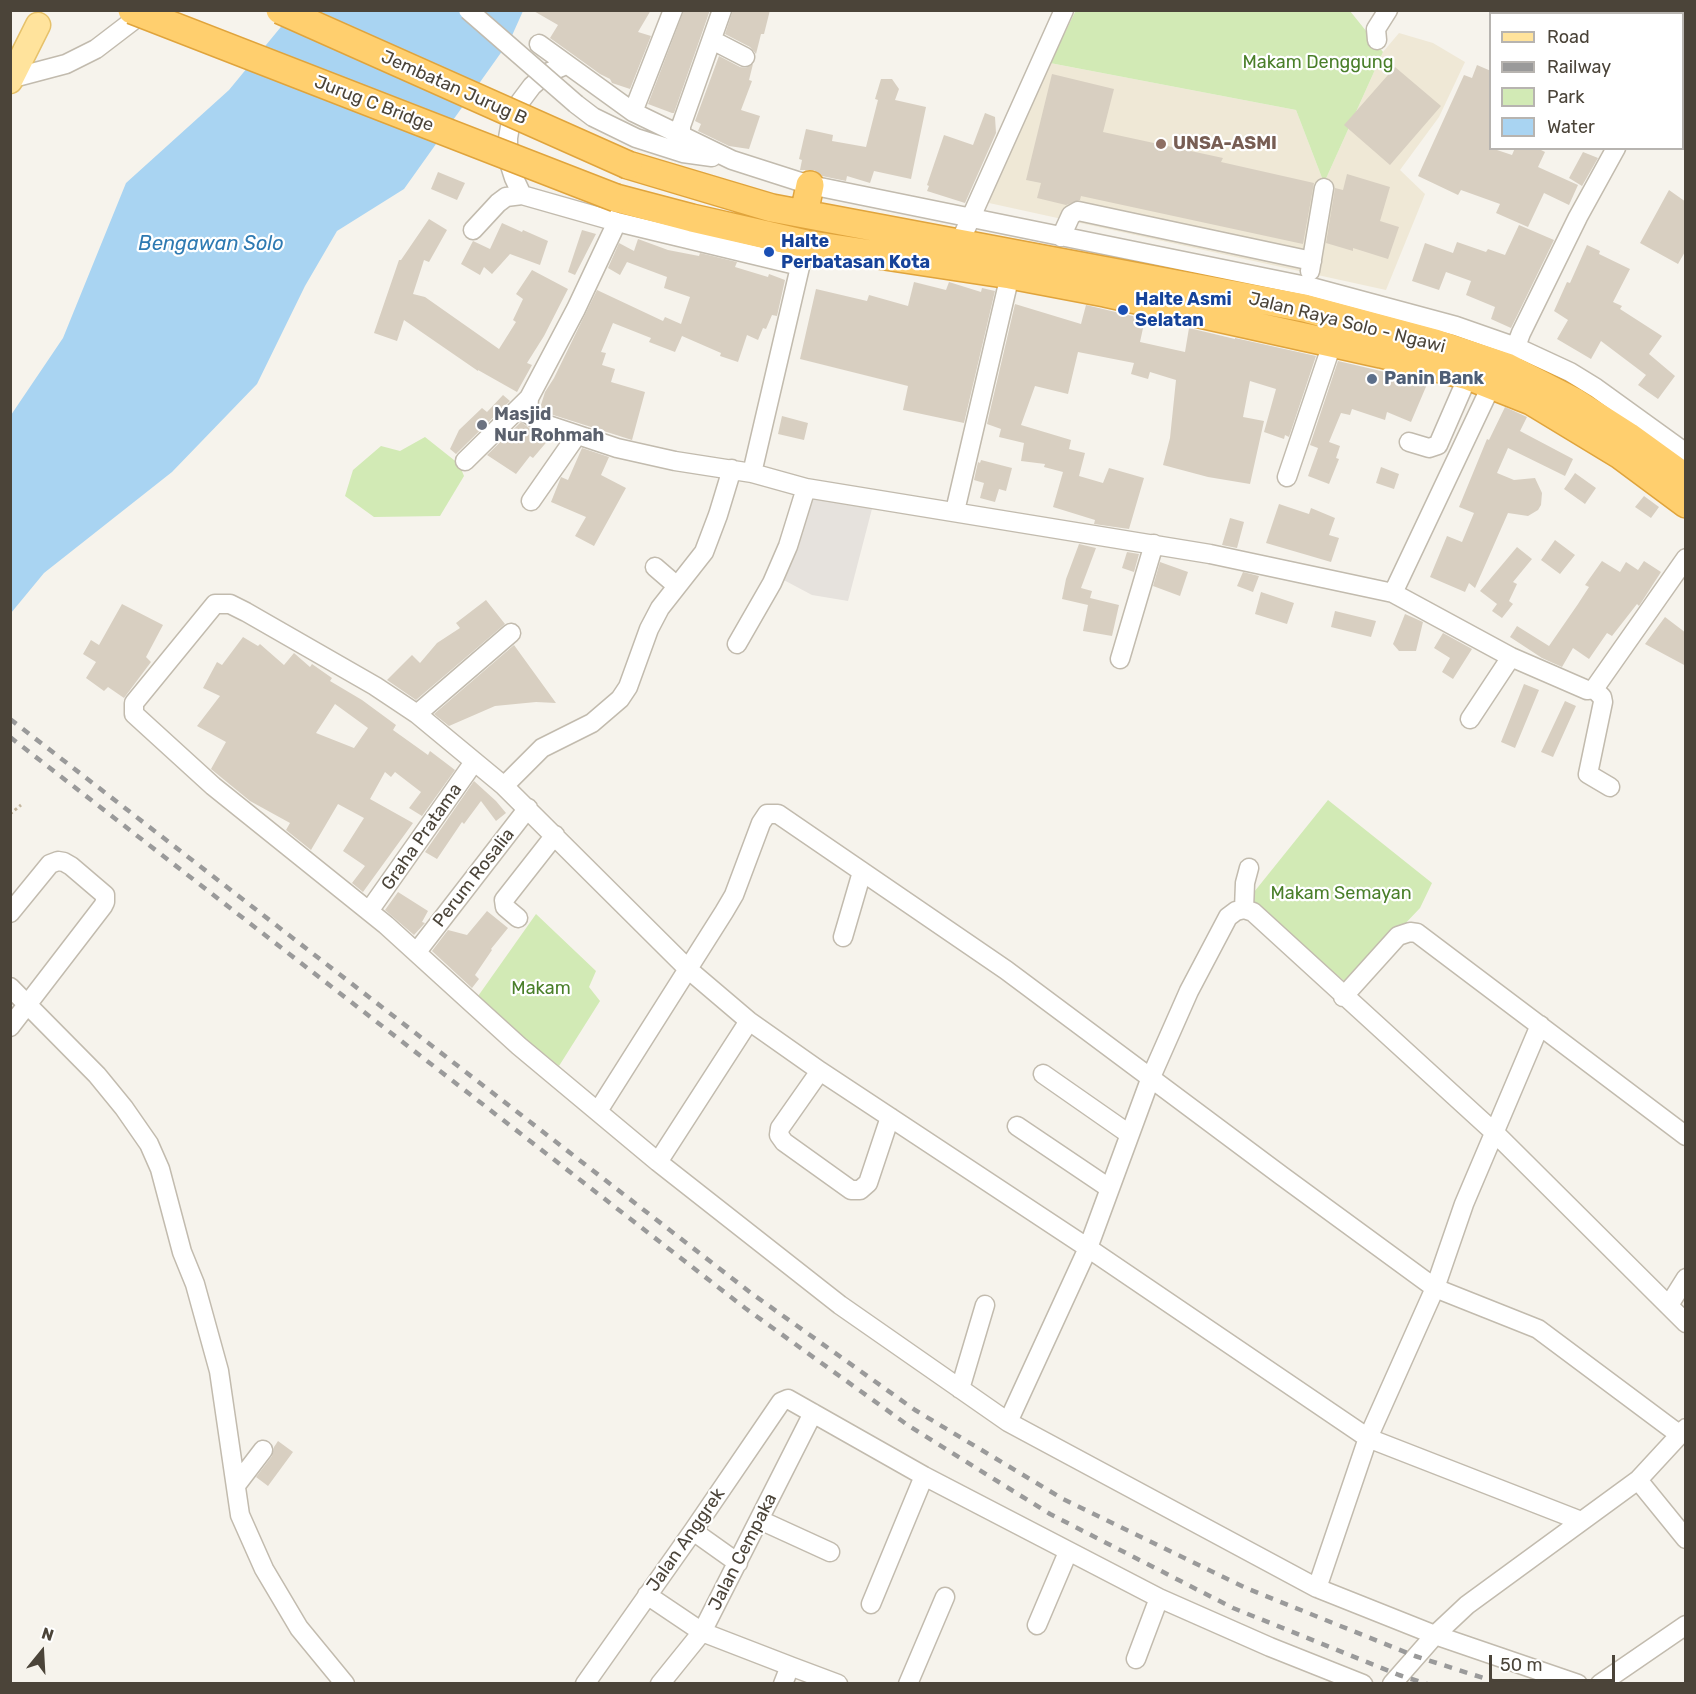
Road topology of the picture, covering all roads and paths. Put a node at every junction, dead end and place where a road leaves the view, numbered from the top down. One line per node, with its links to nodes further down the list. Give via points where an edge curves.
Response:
1 (132, 10): 24 (highway, Jurug C Bridge, bridge)
2 (147, 10): 15 (street, via 96,49 66,64)
3 (280, 10): 20 (highway, Jembatan Jurug B, bridge)
4 (468, 10): 19 (street, bridge, via 593,117 636,138 683,153)
5 (673, 10): 16 (street)
6 (722, 10): 10 (street)
7 (1064, 10): 26 (street)
8 (1388, 10): 11 (street, via 1376,29)
9 (38, 25): 15 (main road)
10 (712, 40): 13 (street); 17 (street, via 681,126)
11 (1377, 40)
12 (539, 44): 14 (street)
13 (745, 57)
14 (566, 65): 16 (street); 23 (street, via 547,72 532,86 511,122 508,159)
15 (12, 80)
16 (633, 112): 17 (street)
17 (681, 136): 19 (street)
18 (1615, 150): 36 (street, via 1521,333)
19 (732, 160): 21 (street)
20 (628, 165): 25 (highway, Jalan Raya Solo - Ngawi, via 734,198)
21 (810, 185): 25 (highway); 26 (street)
22 (1324, 188): 31 (street)
23 (522, 195): 24 (street); 27 (street, via 506,197)
24 (617, 210): 30 (highway, Jalan Raya Solo - Ngawi, via 692,218); 37 (street, via 576,309)
25 (804, 214): 29 (highway, Jalan Raya Solo - Ngawi)
26 (971, 216): 28 (street); 29 (street)
27 (473, 230)
28 (1061, 237): 31 (street, via 1072,213 1078,211); 33 (street)
29 (959, 243): 33 (highway, Jalan Raya Solo - Ngawi)
30 (803, 255): 32 (highway, Jalan Raya Solo - Ngawi); 44 (street)
31 (1312, 261): 34 (street)
32 (1010, 275): 35 (highway, Jalan Raya Solo - Ngawi); 50 (street)
33 (1217, 280): 34 (highway, Jalan Raya Solo - Ngawi)
34 (1305, 297): 36 (highway, Jalan Raya Solo - Ngawi, via 1398,321)
35 (1332, 344): 36 (highway, Jalan Raya Solo - Ngawi); 45 (street)
36 (1496, 369): 39 (highway, Jalan Raya Solo - Ngawi); 40 (street, via 1438,445 1429,448); 49 (highway, Jalan Raya Solo - Ngawi, via 1531,400 1620,455); 55 (street)
37 (529, 398): 38 (street, via 528,414); 42 (street)
38 (577, 435): 43 (street, via 629,451); 48 (street)
39 (1649, 439): 41 (street); 46 (highway, Jalan Raya Solo - Ngawi)
40 (1409, 442)
41 (1686, 453)
42 (465, 461)
43 (732, 469): 44 (street); 54 (street, via 704,552)
44 (752, 473): 47 (street)
45 (1287, 477)
46 (1686, 478)
47 (806, 488): 50 (street); 57 (street, via 772,584)
48 (531, 501)
49 (1686, 504)
50 (955, 511): 51 (street)
51 (1154, 544): 55 (street); 59 (street)
52 (1686, 558): 60 (street)
53 (655, 567): 54 (street)
54 (677, 586): 64 (street, via 649,629 620,699 600,718 542,748)
55 (1393, 593): 58 (street)
56 (511, 633): 61 (street)
57 (737, 644)
58 (1511, 657): 60 (street, via 1587,690); 62 (street)
59 (1120, 659)
60 (1594, 689): 65 (street, via 1604,699 1588,774)
61 (417, 714): 63 (street); 73 (street, via 246,612 222,603 215,604 134,703 134,714 213,786)
62 (1470, 719)
63 (474, 762): 64 (street); 73 (street, Graha Pratama)
64 (504, 786): 67 (street)
65 (1610, 787)
66 (21, 805): 68 (path)
67 (528, 808): 69 (street); 77 (street, Perum Rosalia)
68 (10, 814)
69 (555, 835): 75 (street, via 504,900 505,907); 78 (street)
70 (1249, 868): 72 (street)
71 (862, 872): 76 (street); 78 (street, via 778,814 767,814 734,895); 87 (street, via 1006,970)
72 (1244, 909): 80 (street, via 1253,912); 87 (street, via 1228,917 1189,991)
73 (369, 911): 88 (street, via 519,1046)
74 (10, 913): 81 (street, via 51,864 58,861 71,866 105,895 103,906)
75 (518, 918)
76 (843, 937)
77 (419, 949)
78 (689, 970): 82 (street); 88 (street)
79 (10, 987): 81 (street)
80 (1343, 997): 83 (street, via 1398,936 1417,933); 91 (street)
81 (26, 1005): 84 (street); 110 (street, via 97,1075 149,1144 160,1169 219,1371)
82 (749, 1021): 85 (street); 94 (street)
83 (1540, 1026): 91 (street); 93 (street)
84 (10, 1028)
85 (820, 1071): 89 (street); 89 (street, via 779,1135 851,1190 860,1190 868,1183)
86 (1043, 1074): 92 (street)
87 (1151, 1077): 92 (street); 98 (street)
88 (598, 1111): 94 (street)
89 (890, 1117): 96 (street)
90 (1017, 1126): 95 (street)
91 (1495, 1133): 98 (street, via 1464,1203); 100 (street)
92 (1129, 1134): 95 (street)
93 (1686, 1136)
94 (658, 1162): 102 (street, via 840,1305)
95 (1109, 1188): 96 (street)
96 (1088, 1248): 104 (street); 106 (street)
97 (1686, 1278): 100 (street)
98 (1435, 1288): 105 (street, via 1538,1329); 106 (street)
99 (985, 1305): 102 (street)
100 (1669, 1305): 101 (street)
101 (1686, 1323)
102 (960, 1389): 104 (street)
103 (813, 1413): 108 (street); 111 (street, Jalan Cempaka); 113 (street, Jalan Anggrek, via 788,1399 781,1402)
104 (1008, 1422): 118 (street)
105 (1683, 1432): 109 (street)
106 (1368, 1438): 112 (street); 118 (street)
107 (263, 1450): 110 (street)
108 (924, 1476): 116 (street); 122 (street)
109 (1638, 1480): 112 (street); 114 (street)
110 (237, 1484): 129 (street, via 240,1515 264,1569 299,1628)
111 (760, 1520): 115 (street); 117 (street, Jalan Cempaka)
112 (1581, 1521): 126 (street, via 1467,1605)
113 (693, 1531): 117 (street); 119 (street, Jalan Anggrek)
114 (1686, 1539)
115 (830, 1552)
116 (1068, 1552): 121 (street); 123 (street)
117 (738, 1563): 125 (street, Jalan Cempaka)
118 (1317, 1588): 126 (street)
119 (647, 1595): 125 (street); 130 (street, Jalan Anggrek)
120 (945, 1597): 134 (street)
121 (1159, 1598): 127 (street); 135 (street)
122 (871, 1604)
123 (1037, 1625)
124 (1686, 1625): 138 (street)
125 (702, 1632): 128 (street); 131 (street, Jalan Cempaka)
126 (1435, 1635): 136 (street); 137 (street)
127 (1136, 1659)
128 (790, 1666): 132 (street); 133 (street)
129 (345, 1683)
130 (585, 1683)
131 (660, 1683)
132 (783, 1683)
133 (838, 1683)
134 (908, 1683)
135 (1363, 1683)
136 (1392, 1683)
137 (1578, 1683)
138 (1600, 1683)

